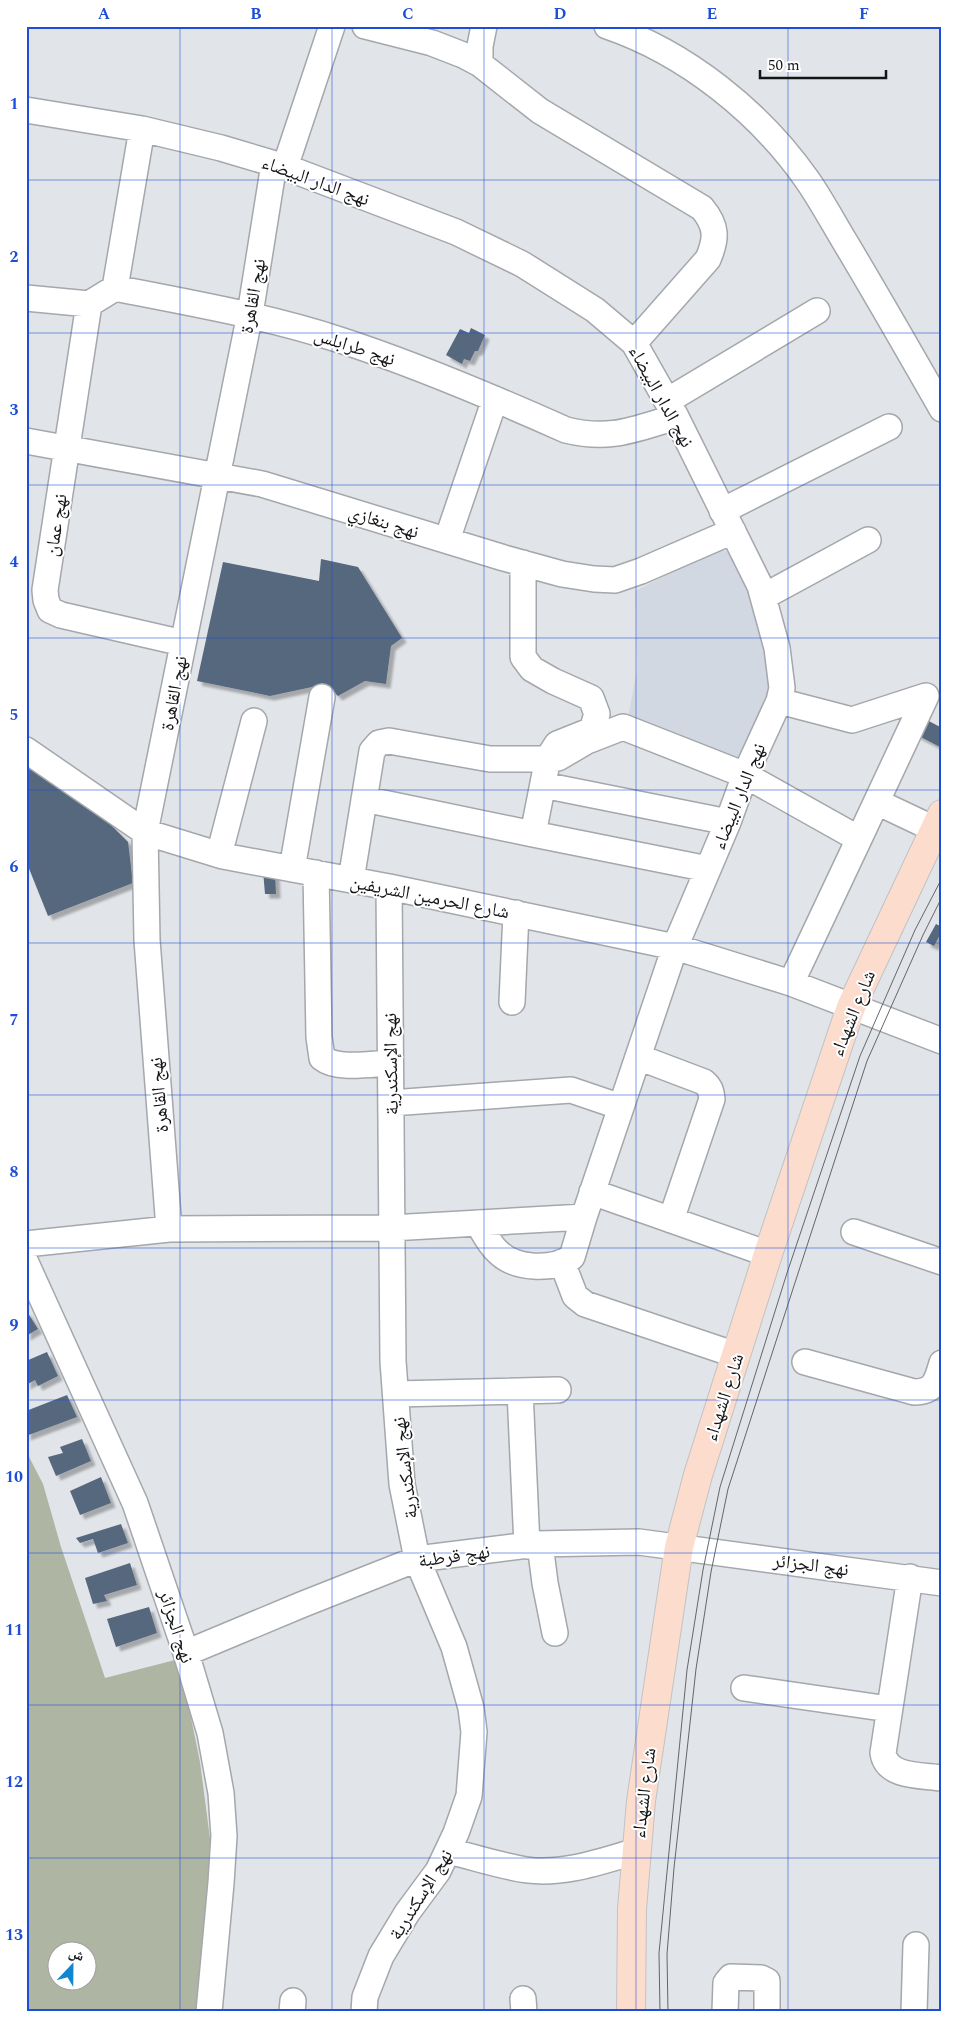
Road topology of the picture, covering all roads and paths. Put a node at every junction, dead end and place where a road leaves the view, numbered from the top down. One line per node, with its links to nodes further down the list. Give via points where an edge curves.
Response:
1 (332, 26): 10 (street, نهج القاهرة)
2 (364, 26): 6 (street)
3 (446, 26): 6 (street)
4 (484, 26): 7 (street)
5 (607, 26): 19 (street, via 662,50 696,70 759,124 784,151 808,180)
6 (412, 38): 7 (street)
7 (480, 64): 16 (street, via 540,111 702,208 711,219 714,233 708,259)
8 (26, 110): 9 (street, نهج الدار البيضاء)
9 (142, 129): 10 (street, نهج الدار البيضاء); 11 (street)
10 (280, 165): 15 (street, نهج القاهرة); 16 (street, نهج الدار البيضاء, via 456,232 522,264 595,310)
11 (115, 288): 13 (street); 15 (street, نهج طرابلس)
12 (26, 298): 13 (street)
13 (89, 304): 22 (street, نهج عمان)
14 (817, 311): 18 (street, نهج طرابلس)
15 (250, 314): 17 (street, نهج طرابلس, via 339,339); 23 (street, نهج القاهرة)
16 (634, 343): 18 (street, نهج الدار البيضاء)
17 (495, 398): 18 (street, نهج طرابلس, via 566,430 595,436 611,435); 25 (street)
18 (672, 409): 24 (street, نهج الدار البيضاء)
19 (942, 409)
20 (889, 427): 24 (street, نهج بنغازي)
21 (26, 441): 22 (street, نهج بنغازي)
22 (67, 447): 23 (street, نهج بنغازي); 28 (street, نهج عمان)
23 (216, 476): 25 (street, نهج بنغازي, via 283,490); 30 (street, نهج القاهرة)
24 (728, 521): 27 (street, نهج بنغازي, via 641,572 615,580 562,574); 29 (street, نهج الدار البيضاء)
25 (447, 540): 27 (street, نهج بنغازي)
26 (868, 540): 29 (street)
27 (523, 563): 35 (street, via 523,657 532,669 591,698 597,714 592,730 557,744)
28 (36, 578): 30 (street, نهج عمان, via 50,610 61,615)
29 (763, 597): 32 (street, نهج الدار البيضاء, via 777,648 782,688)
30 (183, 643): 42 (street, نهج القاهرة)
31 (322, 697): 47 (street)
32 (779, 701): 36 (street, نهج الدار البيضاء); 39 (street, via 852,720 926,696)
33 (254, 722): 45 (street)
34 (26, 750): 42 (street, شارع الحرمين الشريفين)
35 (548, 758): 36 (street, via 558,758 587,741 623,727); 37 (street); 38 (street, via 490,759 389,741 379,743 372,752)
36 (745, 775): 40 (street, نهج الدار البيضاء); 44 (street)
37 (543, 785): 40 (street); 43 (street)
38 (364, 799): 43 (street); 48 (street)
39 (877, 802): 41 (street); 44 (street)
40 (728, 822): 46 (street, نهج الدار البيضاء)
41 (938, 822): 54 (main road, شارع الشهداء)
42 (145, 832): 45 (street, شارع الحرمين الشريفين); 65 (street, نهج القاهرة, via 147,940)
43 (533, 834): 46 (street)
44 (860, 840): 52 (street)
45 (220, 855): 47 (street, شارع الحرمين الشريفين)
46 (708, 869): 51 (street, نهج الدار البيضاء)
47 (304, 871): 48 (street, شارع الحرمين الشريفين); 57 (street, via 322,1058 336,1065)
48 (351, 880): 49 (street, شارع الحرمين الشريفين)
49 (389, 887): 50 (street, شارع الحرمين الشريفين); 57 (street, نهج الإسكندرية)
50 (516, 913): 51 (street, شارع الحرمين الشريفين); 53 (street)
51 (675, 947): 52 (street, شارع الحرمين الشريفين); 56 (street, نهج الدار البيضاء)
52 (791, 983): 54 (street, شارع الحرمين الشريفين)
53 (512, 1002)
54 (851, 1007): 55 (street, شارع الحرمين الشريفين); 68 (main road, شارع الشهداء)
55 (942, 1041)
56 (638, 1057): 59 (street, نهج الدار البيضاء); 62 (street, via 710,1087 712,1099)
57 (390, 1063): 58 (street, نهج الإسكندرية)
58 (391, 1103): 59 (street, via 571,1090); 64 (street, نهج الإسكندرية)
59 (621, 1107): 60 (street, نهج الدار البيضاء)
60 (592, 1192): 61 (street, نهج الدار البيضاء); 62 (street)
61 (584, 1217): 63 (street); 69 (street, نهج الدار البيضاء, via 572,1257)
62 (670, 1220): 68 (street)
63 (478, 1223): 64 (street); 69 (street, via 506,1258 539,1266)
64 (391, 1228): 65 (street); 77 (street, نهج الإسكندرية)
65 (169, 1230): 67 (street)
66 (854, 1232): 70 (street)
67 (26, 1244)
68 (768, 1254): 72 (main road, شارع الشهداء)
69 (562, 1262): 72 (street, via 578,1300)
70 (942, 1262)
71 (26, 1264): 84 (street, نهج الجزائر, via 135,1503)
72 (736, 1356): 79 (main road, شارع الشهداء)
73 (805, 1362): 74 (street, via 914,1392 924,1392 932,1387)
74 (942, 1363)
75 (558, 1390): 76 (street)
76 (520, 1391): 77 (street); 78 (street)
77 (396, 1394): 80 (street, نهج الإسكندرية, via 402,1484)
78 (533, 1545): 79 (street, نهج قرطبة, via 638,1542); 80 (street, نهج قرطبة); 83 (street, via 545,1582)
79 (679, 1547): 81 (street, نهج الجزائر); 89 (main road, شارع الشهداء, via 641,1801)
80 (417, 1559): 84 (street, نهج قرطبة); 88 (street, نهج الإسكندرية, via 454,1647 471,1708 474,1732 469,1796)
81 (910, 1577): 82 (street, نهج الجزائر); 86 (street)
82 (942, 1583)
83 (555, 1633)
84 (186, 1654): 91 (street, نهج الجزائر, via 210,1733 222,1802 224,1836)
85 (744, 1688): 86 (street)
86 (889, 1709): 87 (street, via 883,1744 887,1765 900,1772)
87 (942, 1778)
88 (448, 1851): 89 (street, via 527,1870 573,1868); 92 (street, نهج الإسكندرية, via 381,1956 365,1997)
89 (637, 1851): 93 (main road, شارع الشهداء, via 632,1909)
90 (916, 1945): 96 (street)
91 (209, 2012)
92 (364, 2012)
93 (631, 2012)
94 (725, 2012): 95 (street, via 726,1983 731,1977 767,1981)
95 (767, 2012)
96 (914, 2012)

